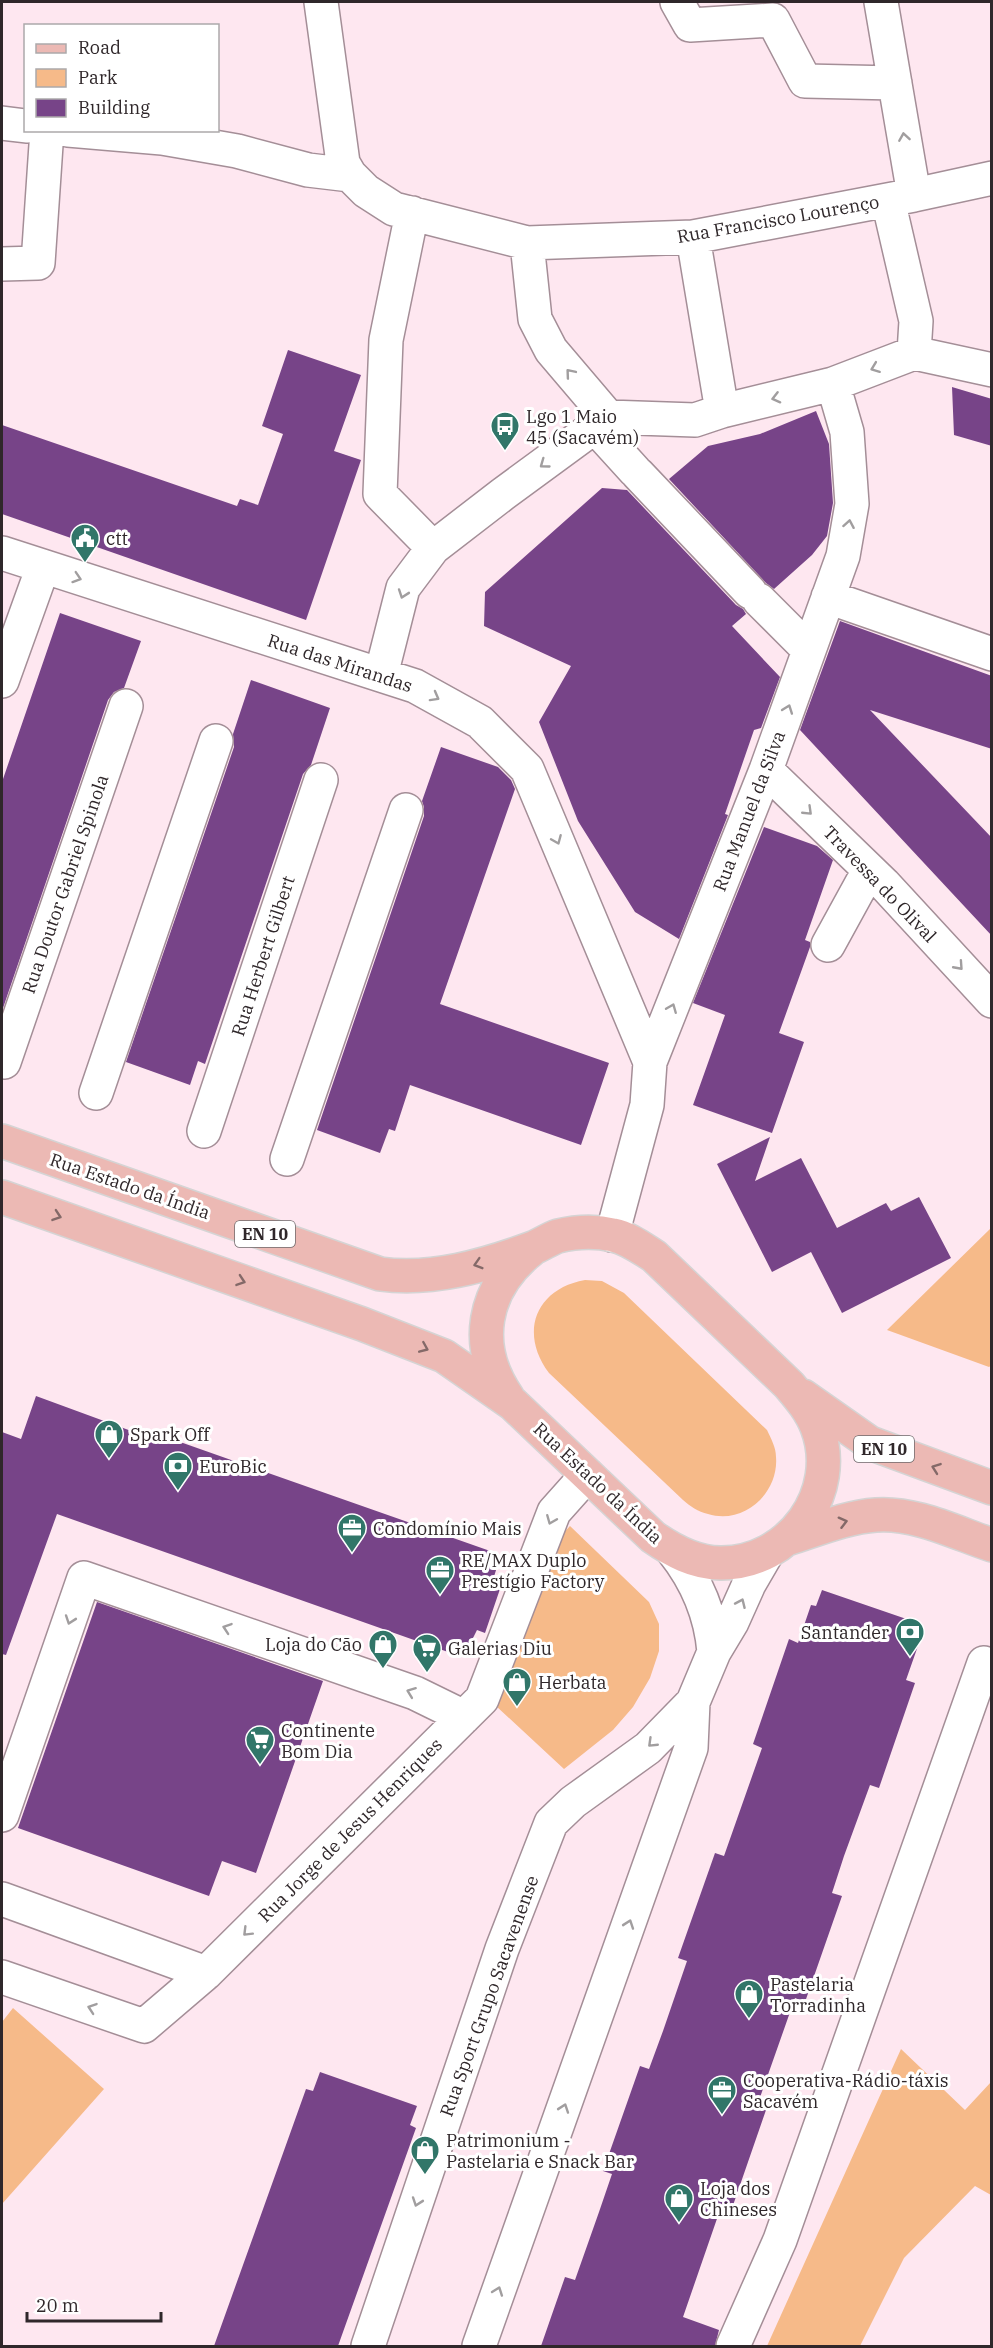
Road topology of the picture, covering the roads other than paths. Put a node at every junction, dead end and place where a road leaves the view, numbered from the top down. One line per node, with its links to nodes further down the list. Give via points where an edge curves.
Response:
1 (321, 2): 9 (street, via 343,163)
2 (677, 2): 4 (street, via 690,25 773,20 805,81)
3 (881, 2): 4 (street)
4 (895, 83): 11 (street, one-way to 4)
5 (2, 123): 6 (street)
6 (24, 126)
7 (47, 132): 15 (street, via 38,263)
8 (92, 132): 9 (street, via 162,138 237,151 308,170)
9 (350, 175): 12 (street, Rua Francisco Lourenço, via 394,209)
10 (992, 178): 11 (street, Rua Francisco Lourenço)
11 (901, 197): 13 (street, Rua Francisco Lourenço); 16 (street, via 916,321)
12 (412, 213): 14 (street, Rua Francisco Lourenço); 21 (street, via 386,340 380,494)
13 (693, 237): 14 (street, Rua Francisco Lourenço); 19 (street)
14 (527, 243): 20 (street, one-way to 14, via 551,350 535,319)
15 (2, 264)
16 (914, 352): 17 (street); 18 (street, one-way to 18)
17 (992, 369)
18 (832, 384): 19 (street, one-way to 19); 24 (street, Rua Manuel da Silva, one-way to 18, via 843,556 852,504 847,432)
19 (722, 411): 20 (street, via 695,420)
20 (602, 422): 21 (street, one-way to 21); 25 (street, via 637,472)
21 (433, 548): 27 (street, one-way to 27, via 403,588)
22 (2, 553): 23 (street, Rua das Mirandas)
23 (43, 567): 27 (street, Rua das Mirandas, one-way to 27); 28 (street)
24 (828, 597): 25 (street, Rua Manuel da Silva); 26 (street)
25 (809, 650): 31 (street, Rua Manuel da Silva, one-way to 25)
26 (992, 654)
27 (381, 675): 38 (street, Rua das Mirandas, one-way to 38, via 415,686 480,722 528,769)
28 (2, 681)
29 (126, 706): 37 (street, Rua Doutor Gabriel Spinola)
30 (216, 741): 39 (street)
31 (766, 770): 34 (street, Travessa do Olival, one-way to 34); 38 (street, Rua Manuel da Silva, one-way to 31)
32 (321, 780): 40 (street, Rua Herbert Gilbert)
33 (406, 810): 42 (street)
34 (871, 872): 35 (street); 36 (street, Travessa do Olival, one-way to 36)
35 (828, 945)
36 (992, 1001)
37 (4, 1062)
38 (650, 1062): 44 (street, Rua Manuel da Silva, via 647,1105)
39 (96, 1093)
40 (204, 1131)
41 (2, 1141): 45 (main road, Rua Estado da Índia / EN 10, one-way to 41, via 434,1275 380,1274)
42 (287, 1159)
43 (2, 1197): 47 (main road, Rua Estado da Índia / EN 10, one-way to 47, via 417,1344 444,1356)
44 (612, 1235): 45 (main road, Rua Estado da Índia / EN 10, via 582,1232); 46 (main road, Rua Estado da Índia / EN 10, via 654,1256)
45 (534, 1247): 47 (main road, Rua Estado da Índia / EN 10, via 504,1277 489,1308 489,1359 498,1383)
46 (789, 1385): 49 (main road, Rua Estado da Índia / EN 10, one-way to 46, via 870,1443); 51 (main road, Rua Estado da Índia / EN 10, via 817,1426 823,1450 823,1475 816,1500 804,1521)
47 (513, 1404): 48 (main road, Rua Estado da Índia / EN 10)
48 (587, 1474): 52 (main road, Rua Estado da Índia / EN 10, via 653,1537); 56 (street, Rua Jorge de Jesus Henriques, one-way to 56, via 554,1512 482,1699)
49 (992, 1488)
50 (992, 1545): 51 (main road, Rua Estado da Índia / EN 10, one-way to 50, via 843,1521 877,1515 915,1519)
51 (777, 1546): 52 (main road, Rua Estado da Índia / EN 10, via 744,1561 720,1563 696,1560); 53 (street, Rua Sport Grupo Sacavenense, one-way to 51, via 750,1584)
52 (674, 1551): 53 (street, via 703,1602)
53 (714, 1652): 55 (street, Rua Sport Grupo Sacavenense)
54 (984, 1663): 63 (street, via 780,2240)
55 (693, 1702): 61 (street, Rua Sport Grupo Sacavenense, one-way to 61, via 648,1748 573,1802 551,1823 502,1949); 62 (street, Rua Sport Grupo Sacavenense, one-way to 55, via 691,1748)
56 (464, 1717): 57 (street, one-way to 57, via 415,1693 84,1578); 59 (street, Rua Jorge de Jesus Henriques, one-way to 59)
57 (2, 1815)
58 (2, 1899): 59 (street)
59 (206, 1973): 60 (street, Rua Jorge de Jesus Henriques, one-way to 60, via 144,2026)
60 (2, 1977)
61 (368, 2346)
62 (479, 2346)
63 (733, 2346)

